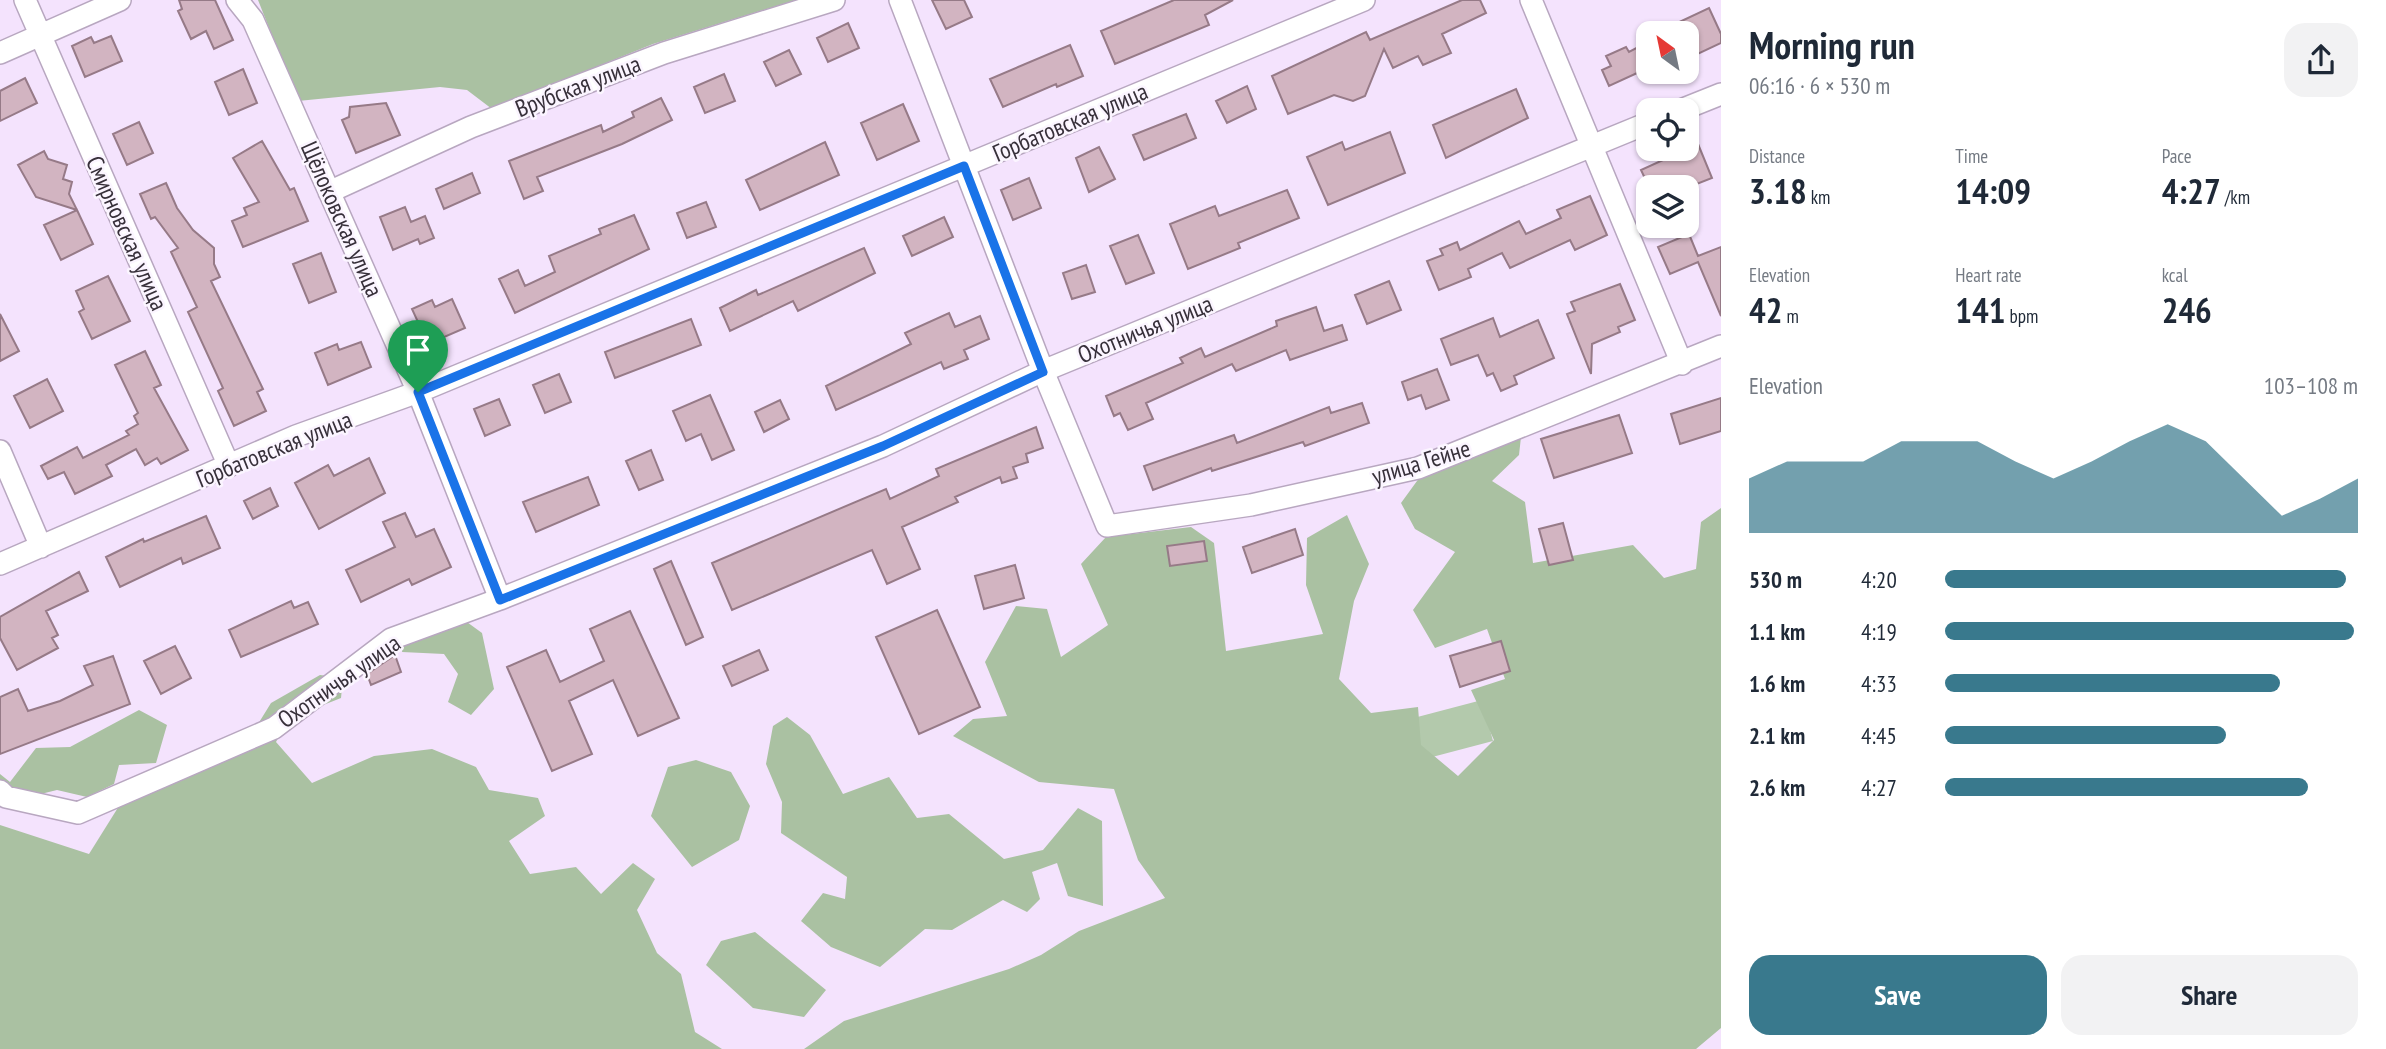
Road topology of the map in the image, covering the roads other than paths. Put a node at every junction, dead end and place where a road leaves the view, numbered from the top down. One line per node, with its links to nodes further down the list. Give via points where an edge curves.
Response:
1 (25, 0): 8 (street, Смирновская улица)
2 (120, 0): 8 (street)
3 (237, 0): 15 (street, Щёлоковская улица, via 253,20)
4 (834, 0): 15 (street, Врубская улица, via 638,63 471,127)
5 (900, 0): 14 (street)
6 (1364, 0): 14 (street, Горбатовская улица)
7 (1531, 0): 13 (street)
8 (41, 36): 9 (street); 21 (street, Смирновская улица)
9 (0, 53)
10 (1721, 94): 11 (street)
11 (1699, 103)
12 (1636, 128): 13 (street, Охотничья улица)
13 (1593, 145): 17 (street); 18 (street, Охотничья улица)
14 (964, 166): 18 (street); 19 (street, Горбатовская улица)
15 (329, 191): 19 (street, Щёлоковская улица)
16 (1721, 346): 17 (street, улица Гейне)
17 (1682, 364): 18 (street, улица Гейне, via 1418,468 1251,505 1107,526)
18 (1043, 372): 24 (street, Охотничья улица, via 883,446)
19 (418, 392): 21 (street, Горбатовская улица, via 296,436); 24 (street, Щёлоковская улица)
20 (0, 451): 22 (street)
21 (229, 466): 22 (street, Горбатовская улица)
22 (41, 547): 23 (street, Горбатовская улица)
23 (0, 564)
24 (500, 600): 25 (street, Охотничья улица, via 391,639 274,728 78,813 6,797)
25 (0, 791)

